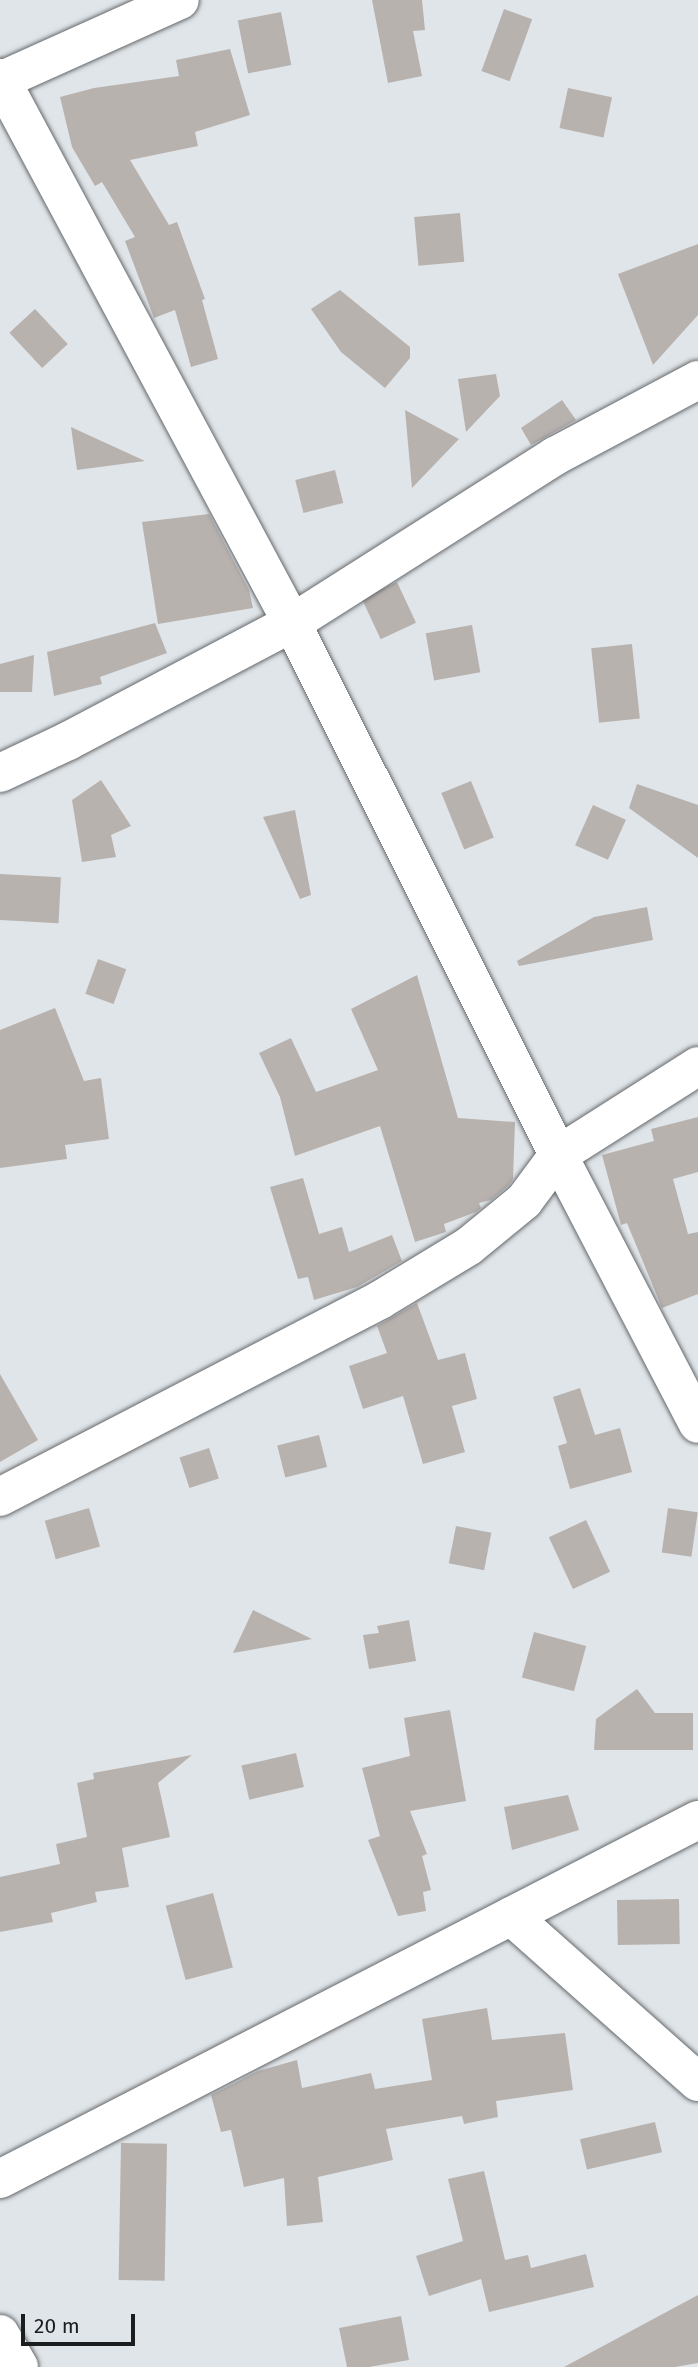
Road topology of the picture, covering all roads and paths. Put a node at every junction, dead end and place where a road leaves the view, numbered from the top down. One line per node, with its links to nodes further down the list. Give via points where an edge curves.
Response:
1 (180, 0): 2 (street)
2 (0, 80): 4 (street)
3 (698, 380): 4 (street, via 555,456)
4 (292, 623): 5 (street); 7 (street)
5 (0, 773)
6 (698, 1066): 7 (street)
7 (558, 1155): 8 (street); 9 (street, via 524,1201 469,1245 380,1300)
8 (698, 1424)
9 (0, 1497)
10 (698, 1820): 11 (street)
11 (511, 1916): 12 (street); 13 (street)
12 (698, 2082)
13 (0, 2179)
14 (0, 2334): 15 (street)
15 (19, 2367)

